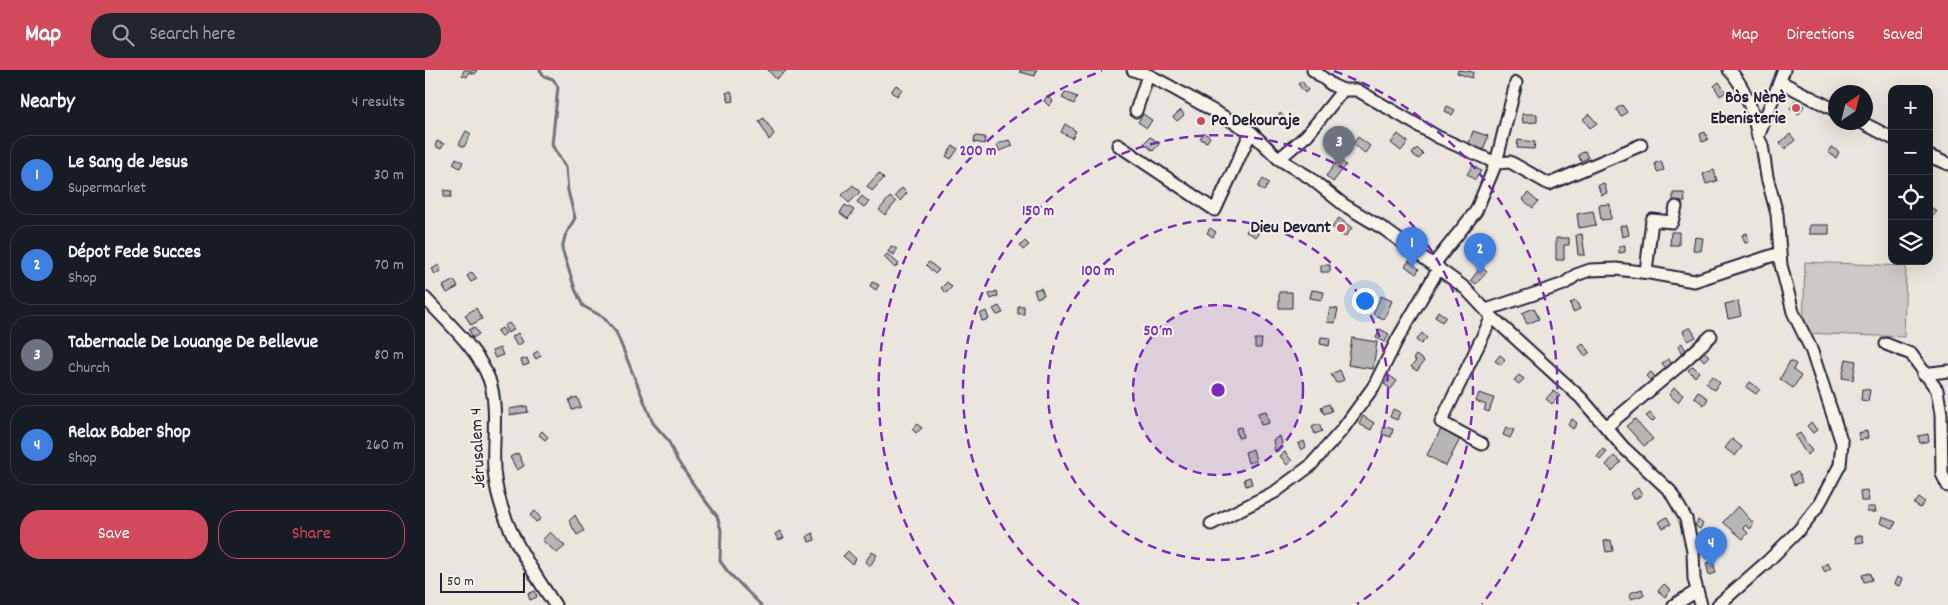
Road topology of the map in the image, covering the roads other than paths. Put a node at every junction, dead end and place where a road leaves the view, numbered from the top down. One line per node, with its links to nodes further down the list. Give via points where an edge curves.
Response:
1 (1133, 70): 5 (street)
2 (1313, 70): 8 (street)
3 (1729, 70): 14 (street, via 1753,114)
4 (1784, 70): 6 (street)
5 (1148, 75): 10 (street); 12 (street)
6 (1781, 82): 9 (street); 14 (street)
7 (1516, 83): 19 (street)
8 (1343, 90): 18 (street, via 1307,135); 19 (street, via 1357,90 1438,137)
9 (1828, 106)
10 (1136, 111)
11 (1873, 128): 13 (street)
12 (1251, 132): 16 (street, via 1215,210); 18 (street)
13 (1888, 136)
14 (1758, 137): 22 (street, via 1777,214)
15 (1641, 145): 19 (street, via 1549,184 1511,162)
16 (1118, 146)
17 (1933, 158): 20 (street)
18 (1279, 159): 23 (street)
19 (1496, 163): 23 (street, via 1475,211)
20 (1948, 164)
21 (1675, 207): 24 (street, via 1671,222 1652,220)
22 (1780, 253): 24 (street, via 1694,281); 39 (street, via 1793,312 1811,349 1842,443 1839,465 1818,506 1799,530)
23 (1437, 266): 26 (street, via 1465,288); 34 (street, via 1375,386 1342,430 1310,466 1275,492)
24 (1645, 272): 26 (street, via 1590,270)
25 (425, 298): 36 (street, Jérusalem 4, via 474,353 489,378 494,402 494,472 500,505)
26 (1489, 314): 31 (street, via 1581,398); 32 (street, via 1441,422)
27 (1711, 336): 31 (street)
28 (1886, 344): 30 (street, via 1911,354)
29 (1948, 371): 30 (street)
30 (1923, 374): 33 (street, via 1937,390 1943,474)
31 (1606, 427): 35 (street, via 1641,466 1670,491 1686,520)
32 (1482, 444)
33 (1948, 486)
34 (1211, 524)
35 (1697, 591): 37 (street); 38 (street)
36 (555, 605)
37 (1674, 605)
38 (1701, 605)
39 (1718, 605)

